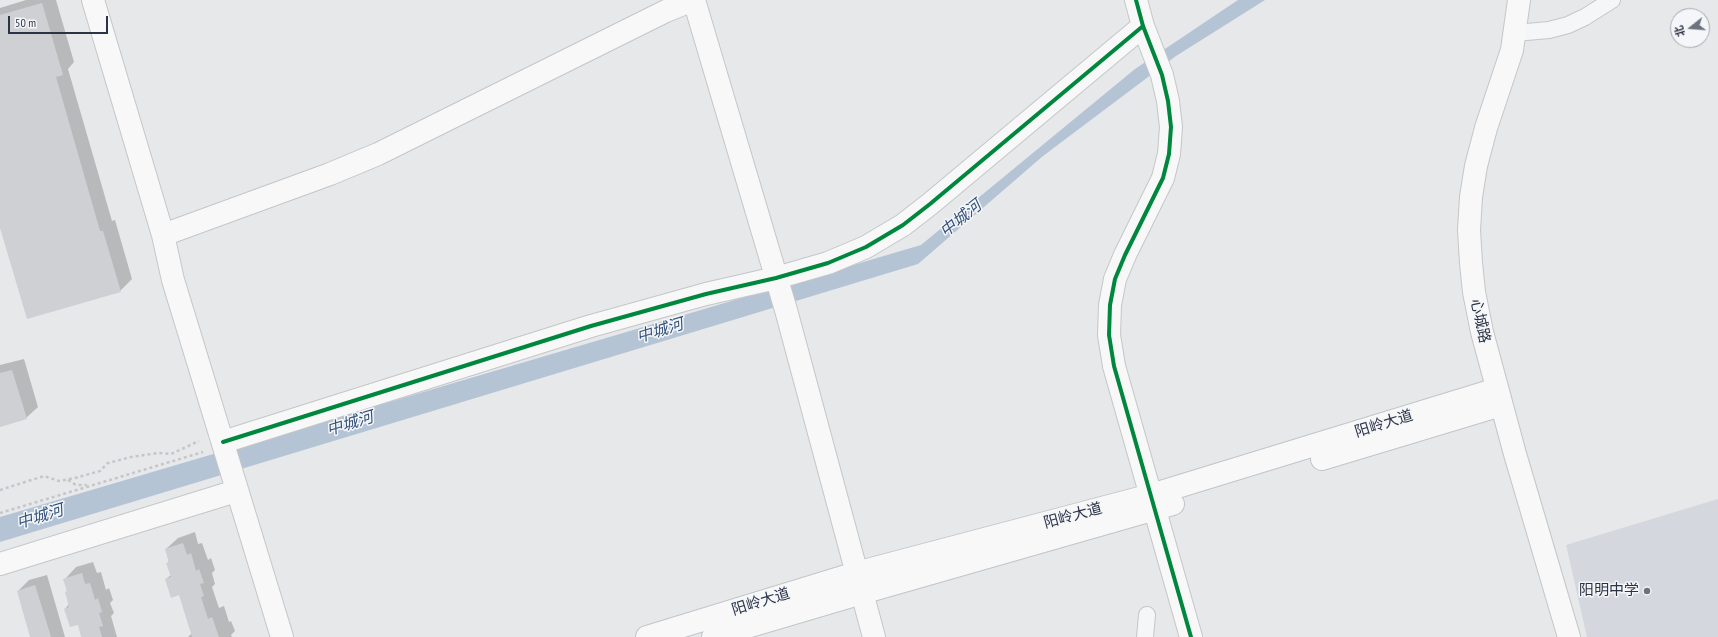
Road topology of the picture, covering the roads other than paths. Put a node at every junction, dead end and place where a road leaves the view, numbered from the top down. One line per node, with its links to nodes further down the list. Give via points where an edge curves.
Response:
1 (93, 0): 8 (street)
2 (693, 0): 8 (street, via 378,154); 9 (street)
3 (1136, 0): 6 (street)
4 (1519, 0): 7 (street, 心城路)
5 (1612, 0): 7 (street, via 1568,24 1549,30)
6 (1143, 26): 9 (street, via 903,225 866,247 828,263); 13 (street, via 1162,75 1168,101 1171,127 1169,154 1162,178 1115,280 1110,305 1110,335 1114,366)
7 (1515, 33): 10 (street, 心城路, via 1476,166 1469,230 1474,292)
8 (163, 235): 11 (street, via 173,280)
9 (776, 278): 11 (street, via 706,294 591,326); 15 (street)
10 (1499, 397): 13 (street, 阳岭大道); 23 (street, 心城路)
11 (223, 442): 12 (street)
12 (235, 487): 14 (street); 17 (street)
13 (1153, 503): 15 (street, 阳岭大道); 22 (street)
14 (0, 564)
15 (859, 583): 18 (street, 阳岭大道); 19 (street, 阳岭大道); 20 (street)
16 (1147, 615): 21 (street)
17 (282, 637)
18 (647, 637)
19 (713, 637)
20 (874, 637)
21 (1145, 637)
22 (1191, 637)
23 (1569, 637)

